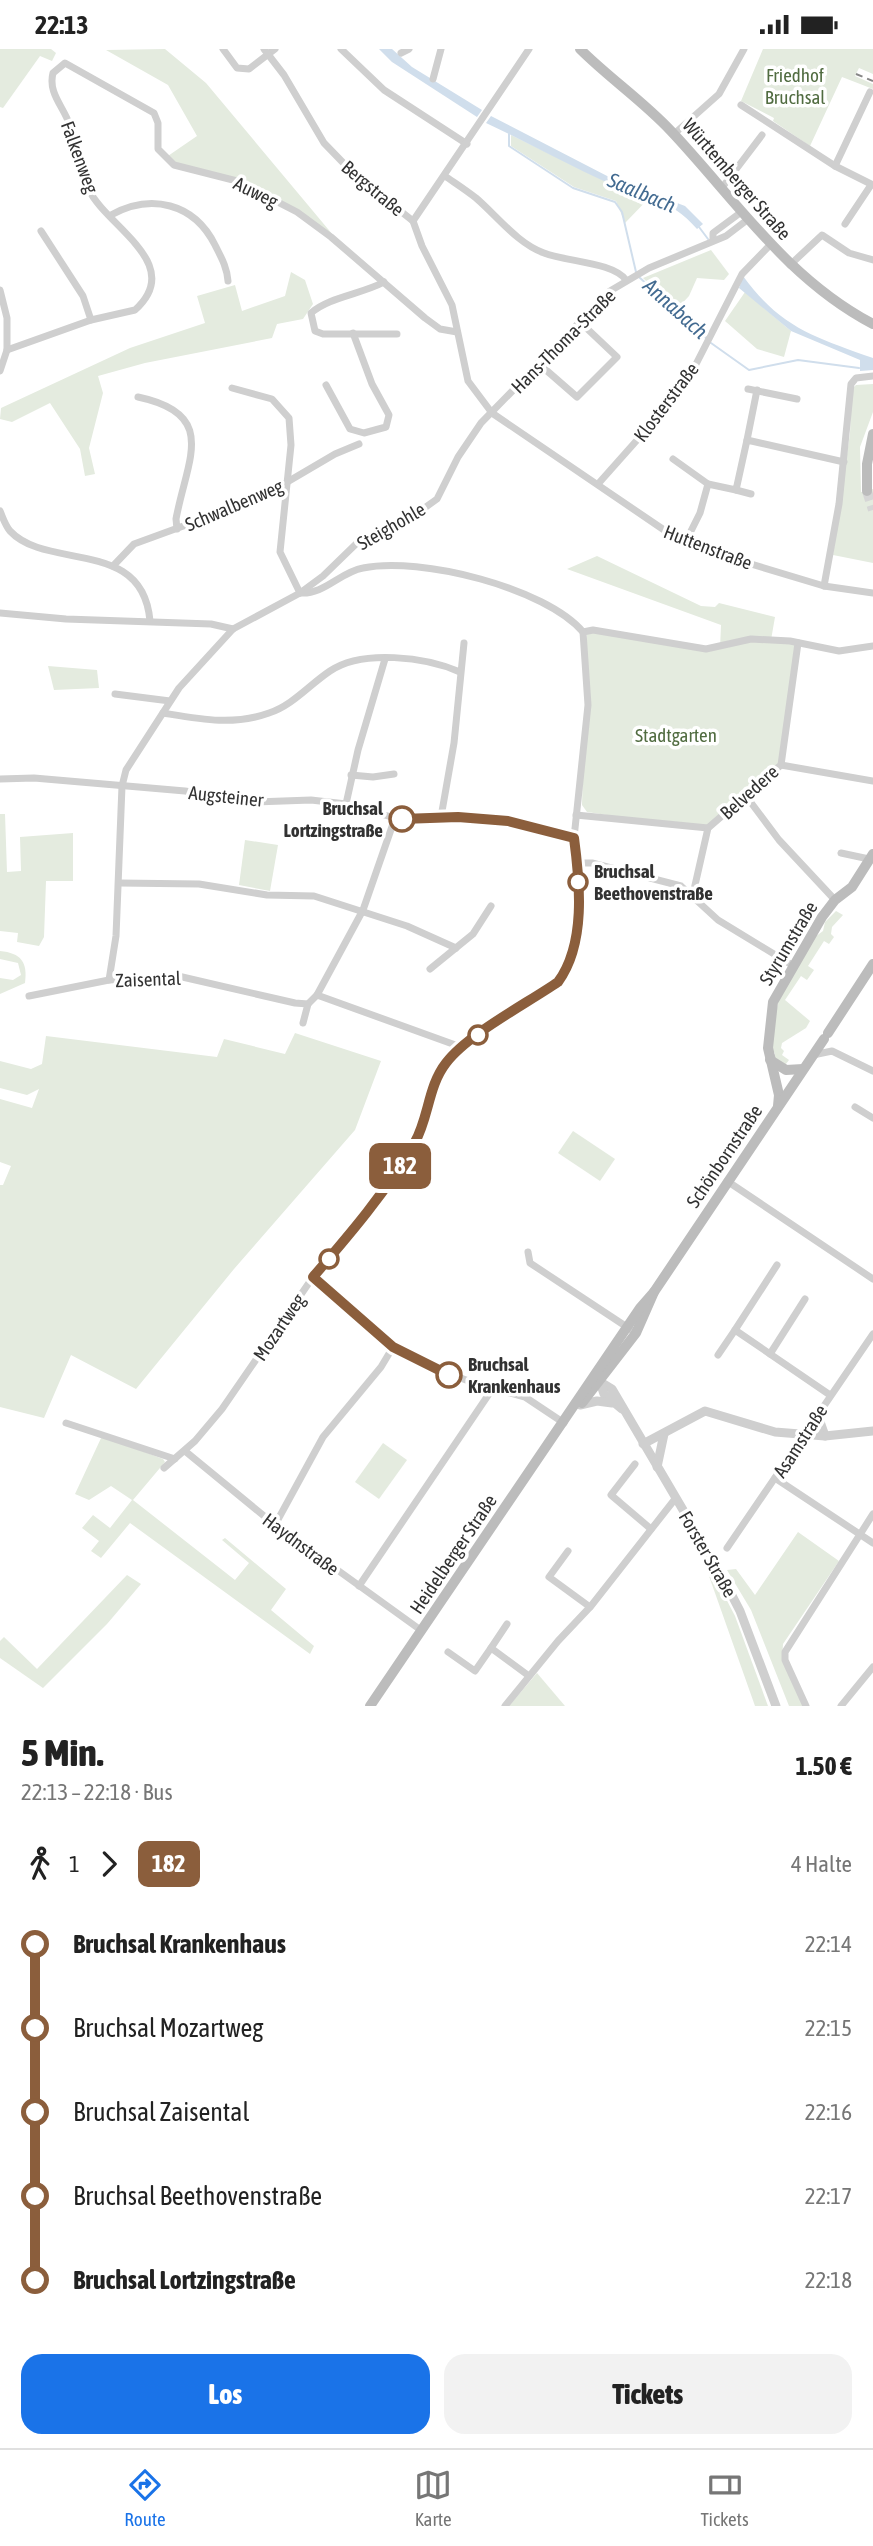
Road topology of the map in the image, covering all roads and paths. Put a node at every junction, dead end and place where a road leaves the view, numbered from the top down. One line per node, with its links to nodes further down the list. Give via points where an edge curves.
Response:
1 (223, 49): 8 (street, via 237,68 249,69)
2 (341, 49): 16 (street, via 384,90)
3 (409, 49): 9 (street)
4 (441, 49): 11 (street)
5 (529, 49): 16 (street)
6 (580, 49): 14 (main road, Württemberger Straße)
7 (744, 49): 14 (street, via 719,94)
8 (269, 51): 23 (street, Bergstraße, via 324,143 355,175)
9 (401, 53)
10 (65, 63): 21 (street, Falkenweg, via 53,73 52,91 68,120 90,191); 31 (street, Auweg, via 153,113 158,123 158,149 174,165 259,190 331,237)
11 (433, 79)
12 (870, 92): 17 (street)
13 (741, 105): 17 (street)
14 (674, 134): 20 (main road, Württemberger Straße)
15 (762, 135): 20 (street)
16 (467, 144): 18 (street)
17 (835, 166): 19 (street)
18 (444, 176): 23 (street); 29 (street, via 536,250 610,268)
19 (872, 185): 24 (street)
20 (721, 190): 22 (main road, Württemberger Straße)
21 (111, 215): 30 (street, via 149,202 172,204 193,216 209,234 227,269); 34 (street, Falkenweg, via 142,253 152,278 150,290 135,310)
22 (744, 216): 26 (main road, Württemberger Straße); 29 (street, Hans-Thoma-Straße, via 726,236)
23 (413, 221): 37 (street, Bergstraße, via 452,305)
24 (845, 224)
25 (41, 231): 34 (street, via 77,286)
26 (770, 245): 28 (main road, Württemberger Straße); 54 (street, Klosterstraße, via 742,274 670,403)
27 (873, 260): 28 (street, via 822,235)
28 (790, 265): 36 (main road, Württemberger Straße)
29 (626, 280): 35 (street, Hans-Thoma-Straße)
30 (228, 281)
31 (384, 282): 37 (street, Auweg, via 440,329); 38 (street, via 311,313 318,333)
32 (0, 290): 33 (street)
33 (3, 317): 40 (street)
34 (91, 320): 40 (street, Falkenweg)
35 (579, 321): 41 (street, Hans-Thoma-Straße); 41 (street, via 617,357 577,397)
36 (873, 324)
37 (457, 332): 48 (street, Bergstraße, via 468,381)
38 (353, 333): 39 (street); 44 (street, via 388,415 386,427 369,433 350,429)
39 (397, 334)
40 (7, 350): 42 (street)
41 (538, 363): 48 (street, Hans-Thoma-Straße)
42 (0, 371)
43 (873, 377): 53 (street, via 856,378 851,384)
44 (326, 385)
45 (232, 388): 56 (street, via 272,399 289,418)
46 (138, 397): 62 (street, via 164,402 179,411 189,426 192,442)
47 (797, 399): 50 (street, via 753,390)
48 (492, 413): 54 (street, Huttenstraße); 66 (street, Steighohle, via 471,437 437,499 357,543)
49 (873, 434): 58 (main road)
50 (747, 440): 53 (street); 57 (street)
51 (359, 445): 56 (street, Schwalbenweg, via 335,454)
52 (673, 459): 55 (street)
53 (844, 462): 65 (street)
54 (598, 484): 63 (street, Huttenstraße, via 654,525)
55 (708, 484): 57 (street); 63 (street)
56 (286, 485): 62 (street, Schwalbenweg); 66 (street, via 280,552)
57 (736, 490): 59 (street)
58 (867, 491)
59 (751, 494)
60 (0, 511): 61 (street)
61 (3, 526): 64 (street, via 34,545)
62 (177, 529): 64 (street, Schwalbenweg, via 134,544)
63 (686, 541): 65 (street, Huttenstraße)
64 (113, 566): 69 (street, via 140,590)
65 (824, 586): 67 (street, Huttenstraße)
66 (300, 593): 70 (street); 71 (street, via 311,594 361,568 428,568 482,580 553,606)
67 (873, 593)
68 (0, 613): 69 (street)
69 (150, 621): 70 (street)
70 (233, 629): 78 (street)
71 (583, 632): 73 (street, via 706,649 751,639); 88 (street, Mozartweg, via 589,705)
72 (464, 643): 76 (street)
73 (798, 643): 74 (street, via 846,651); 80 (street, Belvedere)
74 (873, 646)
75 (385, 659): 76 (street, via 426,661); 79 (street, via 337,666 280,709 248,719 213,721); 82 (street)
76 (460, 672): 89 (street)
77 (115, 694): 78 (street)
78 (170, 701): 79 (street)
79 (163, 713): 85 (street, via 129,764)
80 (782, 765): 84 (street); 86 (street, Belvedere)
81 (394, 774): 82 (street)
82 (351, 775): 87 (street)
83 (0, 779): 85 (street, Augsteiner)
84 (873, 781)
85 (122, 786): 87 (street, Augsteiner, via 255,802); 96 (street)
86 (746, 796): 91 (street, Belvedere); 98 (street, via 779,840)
87 (346, 804): 90 (street, Augsteiner)
88 (576, 815): 91 (street); 92 (street, Mozartweg)
89 (441, 817): 90 (street, Augsteiner); 92 (street, Augsteiner, via 508,821)
90 (395, 818): 100 (street)
91 (708, 828): 97 (street, Belvedere)
92 (574, 838): 95 (street, Mozartweg)
93 (841, 853): 94 (street)
94 (871, 857): 98 (main road, Styrumstraße, via 852,887)
95 (577, 863): 97 (street, via 665,881); 110 (street, Mozartweg, via 576,925 569,967 558,982)
96 (119, 883): 100 (street, via 199,884 267,895 290,893); 105 (street)
97 (694, 894): 103 (street, via 718,920)
98 (835, 900): 103 (main road, Styrumstraße)
99 (491, 906): 101 (street)
100 (363, 910): 101 (street); 106 (street)
101 (456, 948): 104 (street)
102 (873, 964): 111 (main road, Schönbornstraße)
103 (792, 965): 112 (main road, Styrumstraße, via 773,1002)
104 (430, 969)
105 (109, 980): 107 (street, Zaisental); 108 (street, Zaisental, via 178,976)
106 (317, 995): 108 (street); 110 (street)
107 (29, 996)
108 (308, 1004): 109 (street)
109 (303, 1023)
110 (461, 1047): 121 (street, Mozartweg, via 436,1079 417,1139 366,1215)
111 (812, 1056): 113 (main road, Schönbornstraße); 114 (street, via 836,1052)
112 (769, 1060): 113 (main road, via 786,1070); 115 (main road, Styrumstraße)
113 (803, 1069): 115 (main road, Schönbornstraße)
114 (873, 1071)
115 (778, 1107): 118 (main road, Schönbornstraße)
116 (855, 1107): 117 (street)
117 (873, 1118)
118 (727, 1181): 122 (street); 125 (main road, Schönbornstraße)
119 (528, 1252): 125 (street, via 530,1263)
120 (777, 1265): 124 (street)
121 (313, 1277): 127 (street); 145 (street, Mozartweg, via 222,1409)
122 (873, 1279)
123 (805, 1299): 128 (street)
124 (734, 1330): 128 (street); 129 (street)
125 (631, 1331): 130 (main road, Schönbornstraße)
126 (873, 1334): 132 (street, Asamstraße)
127 (393, 1347): 131 (street, via 431,1367); 153 (street, via 323,1437)
128 (770, 1354): 132 (street)
129 (718, 1355)
130 (596, 1380): 133 (street, Forster Straße); 134 (main road); 135 (street, Forster Straße, via 612,1389); 136 (main road)
131 (493, 1388): 139 (street, via 524,1397); 159 (street)
132 (830, 1395): 137 (street, Asamstraße)
133 (613, 1403): 134 (street); 135 (street, Forster Straße)
134 (580, 1405): 136 (main road)
135 (624, 1410): 144 (street, Forster Straße)
136 (571, 1413): 139 (main road, Heidelberger Straße)
137 (817, 1413): 142 (street, Asamstraße); 143 (street)
138 (66, 1423): 146 (street)
139 (564, 1423): 162 (main road, Heidelberger Straße)
140 (873, 1431): 143 (street)
141 (665, 1432): 142 (street, via 705,1411 760,1430); 144 (street); 148 (street)
142 (803, 1435): 143 (street); 150 (street, Asamstraße)
143 (825, 1436)
144 (643, 1444): 148 (street, Forster Straße)
145 (186, 1451): 146 (street, Mozartweg); 153 (street, Haydnstraße)
146 (175, 1459): 149 (street, Mozartweg)
147 (635, 1464): 154 (street, via 611,1495)
148 (657, 1467): 151 (street, Forster Straße)
149 (164, 1468)
150 (775, 1478): 155 (street); 157 (street, Asamstraße)
151 (675, 1499): 154 (street); 169 (street, Forster Straße, via 745,1621)
152 (873, 1514): 155 (street)
153 (275, 1525): 159 (street, Haydnstraße)
154 (650, 1529): 160 (street)
155 (860, 1534): 156 (street); 170 (street, via 788,1646 785,1660)
156 (873, 1543)
157 (727, 1548)
158 (568, 1551): 160 (street, via 549,1577)
159 (359, 1586): 162 (street, Haydnstraße)
160 (590, 1607): 166 (street)
161 (507, 1624): 163 (street)
162 (422, 1631): 167 (main road, Heidelberger Straße)
163 (491, 1648): 164 (street, via 475,1671); 166 (street)
164 (448, 1652)
165 (873, 1667): 171 (street)
166 (529, 1676): 168 (street)
167 (370, 1706)
168 (505, 1706)
169 (776, 1706)
170 (806, 1706)
171 (841, 1706)

